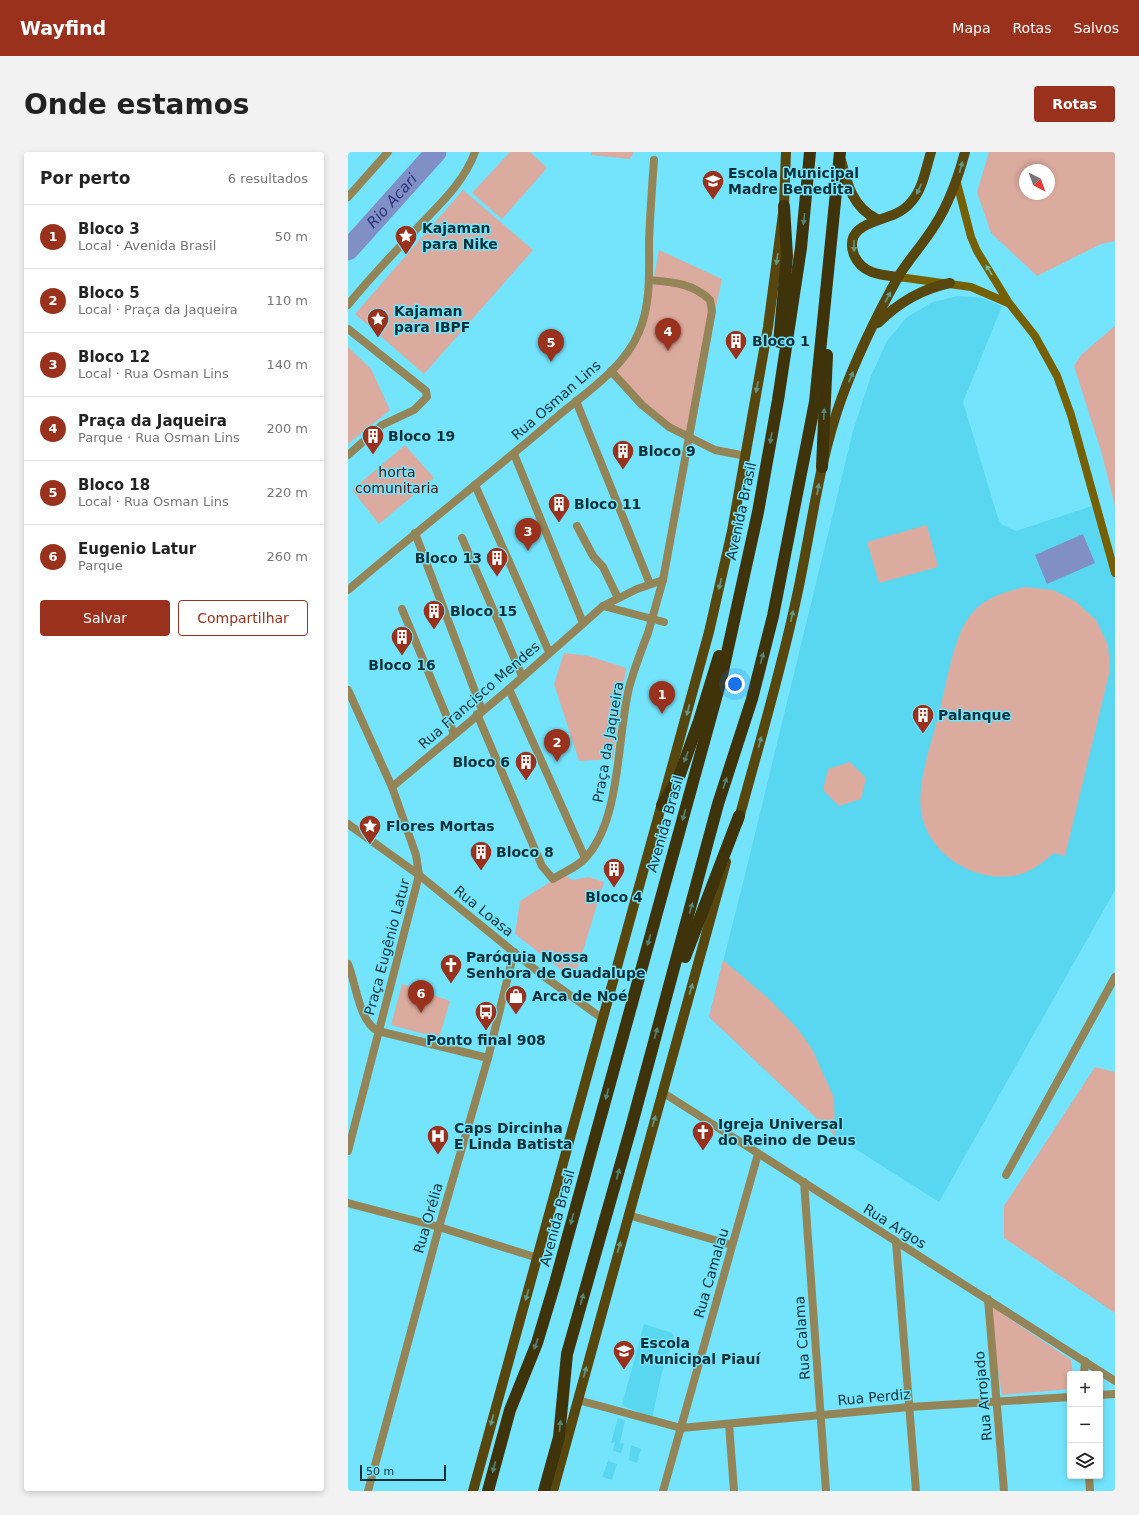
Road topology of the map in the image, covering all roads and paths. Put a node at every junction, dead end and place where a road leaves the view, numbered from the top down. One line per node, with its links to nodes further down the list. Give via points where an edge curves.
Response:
1 (388, 152): 10 (street)
2 (475, 152): 18 (street, via 462,178 448,196)
3 (786, 152): 11 (main road, Avenida Brasil)
4 (810, 152): 22 (highway, Avenida Brasil, one-way to 22, via 801,248)
5 (931, 152): 12 (main road, one-way to 12, via 922,182 913,200 898,213)
6 (965, 152): 9 (main road, one-way to 6)
7 (840, 153): 12 (main road, via 852,196 864,212); 13 (highway)
8 (654, 160): 15 (street, Rua Osman Lins, via 649,242)
9 (957, 183): 14 (main road, via 936,224); 17 (main road, one-way to 9, via 971,237)
10 (348, 197)
11 (784, 206): 22 (highway, via 787,256 777,357); 27 (main road, Avenida Brasil, one-way to 27, via 768,327)
12 (877, 219): 14 (main road, one-way to 14, via 857,232 852,248 854,256 858,263 870,272)
13 (828, 277): 28 (highway, one-way to 13); 59 (highway, one-way to 13, via 718,804 752,699 773,616 815,402)
14 (899, 277): 16 (main road); 20 (main road, one-way to 14)
15 (650, 280): 21 (street, Rua Osman Lins, via 640,331); 24 (street, Praça da Jaqueira, via 687,286 706,296 712,304)
16 (950, 283): 17 (main road, via 971,287); 20 (main road, via 926,289 908,298 889,312)
17 (1009, 303): 33 (main road, via 1036,336 1057,376 1071,415)
18 (348, 305)
19 (348, 329): 26 (street, via 426,391 427,397 414,410 382,425)
20 (870, 332): 28 (main road, one-way to 20, via 842,398)
21 (611, 371): 23 (street, Rua Osman Lins); 24 (street, via 655,417)
22 (778, 400): 36 (highway, Avenida Brasil, one-way to 36, via 758,512)
23 (576, 401): 25 (street, Rua Osman Lins); 35 (street)
24 (688, 438): 27 (street, via 715,450); 34 (street, Praça da Jaqueira)
25 (514, 454): 29 (street, Rua Osman Lins); 43 (street)
26 (348, 455)
27 (746, 456): 51 (main road, Avenida Brasil, one-way to 51, via 709,632)
28 (822, 467): 52 (main road, one-way to 28, via 788,637)
29 (475, 485): 31 (street, Rua Osman Lins); 44 (street)
30 (577, 526): 38 (street, via 593,556 603,566)
31 (415, 533): 37 (street, Rua Osman Lins); 48 (street)
32 (462, 538): 45 (street)
33 (1115, 574)
34 (663, 580): 35 (street, Rua Francisco Mendes); 41 (street, Praça da Jaqueira)
35 (650, 584): 38 (street, Rua Francisco Mendes)
36 (741, 587): 51 (highway, one-way to 51, via 691,744 679,777); 90 (highway, Avenida Brasil, one-way to 90, via 709,728 555,1283 537,1343 510,1410)
37 (348, 590)
38 (618, 598): 39 (street, Rua Francisco Mendes)
39 (603, 606): 41 (street); 43 (street, Rua Francisco Mendes)
40 (402, 609): 49 (street)
41 (652, 619): 42 (street); 54 (street, Praça da Jaqueira, via 629,688 608,815)
42 (664, 622)
43 (583, 623): 44 (street, Rua Francisco Mendes)
44 (549, 652): 45 (street, Rua Francisco Mendes)
45 (522, 676): 46 (street, Rua Francisco Mendes)
46 (509, 689): 48 (street, Rua Francisco Mendes); 54 (street)
47 (348, 690): 50 (street)
48 (480, 712): 49 (street, Rua Francisco Mendes); 54 (street, Praça da Jaqueira, via 538,860 553,879 576,867)
49 (454, 734): 50 (street, Rua Francisco Mendes)
50 (392, 787): 55 (street, via 416,855)
51 (662, 805): 60 (main road, Avenida Brasil)
52 (739, 816): 59 (highway); 63 (main road, one-way to 52)
53 (348, 824): 55 (street, Rua Loasa)
54 (586, 858)
55 (419, 875): 56 (street, Rua Loasa); 61 (street, Praça Eugênio Latur)
56 (514, 952): 60 (street, Rua Loasa); 62 (street, Rua Orélia)
57 (348, 964): 61 (street, via 364,1016 370,1028)
58 (1115, 977): 66 (street)
59 (661, 1018): 91 (highway, one-way to 59, via 559,1437 567,1354)
60 (603, 1019): 73 (main road, Avenida Brasil)
61 (378, 1031): 62 (street, Praça Eugênio Latur); 64 (street)
62 (488, 1058): 70 (street, Rua Orélia)
63 (662, 1092): 65 (street, Rua Argos); 69 (main road, one-way to 63)
64 (348, 1151)
65 (758, 1154): 67 (street, Rua Argos); 72 (street, Rua Camalau)
66 (1006, 1175)
67 (804, 1182): 71 (street, Rua Argos); 84 (street, Rua Calama)
68 (348, 1202): 70 (street)
69 (628, 1215): 72 (street); 81 (main road, one-way to 69)
70 (439, 1227): 73 (street); 88 (street, Rua Orélia)
71 (896, 1242): 74 (street, Rua Argos); 83 (street)
72 (732, 1245): 86 (street, Rua Camalau)
73 (538, 1258): 89 (main road, Avenida Brasil, one-way to 89)
74 (988, 1299): 75 (street, Rua Argos); 82 (street, Rua Arrojado)
75 (1085, 1361): 76 (street); 77 (street, Rua Argos)
76 (1084, 1371)
77 (1115, 1381)
78 (1115, 1394): 79 (street)
79 (1103, 1395)
80 (1067, 1397): 82 (street, Rua Perdiz)
81 (578, 1400): 86 (street, Rua Perdiz); 92 (main road)
82 (998, 1401): 83 (street, Rua Perdiz); 97 (street, Rua Arrojado)
83 (910, 1407): 84 (street, Rua Perdiz); 96 (street)
84 (821, 1415): 85 (street, Rua Perdiz); 95 (street, Rua Calama)
85 (730, 1424): 86 (street, Rua Perdiz); 94 (street)
86 (681, 1428): 93 (street, Rua Camalau)
87 (1089, 1479): 98 (street)
88 (368, 1491)
89 (473, 1491)
90 (488, 1491)
91 (544, 1491)
92 (553, 1491)
93 (663, 1491)
94 (734, 1491)
95 (826, 1491)
96 (916, 1491)
97 (1004, 1491)
98 (1090, 1491)

